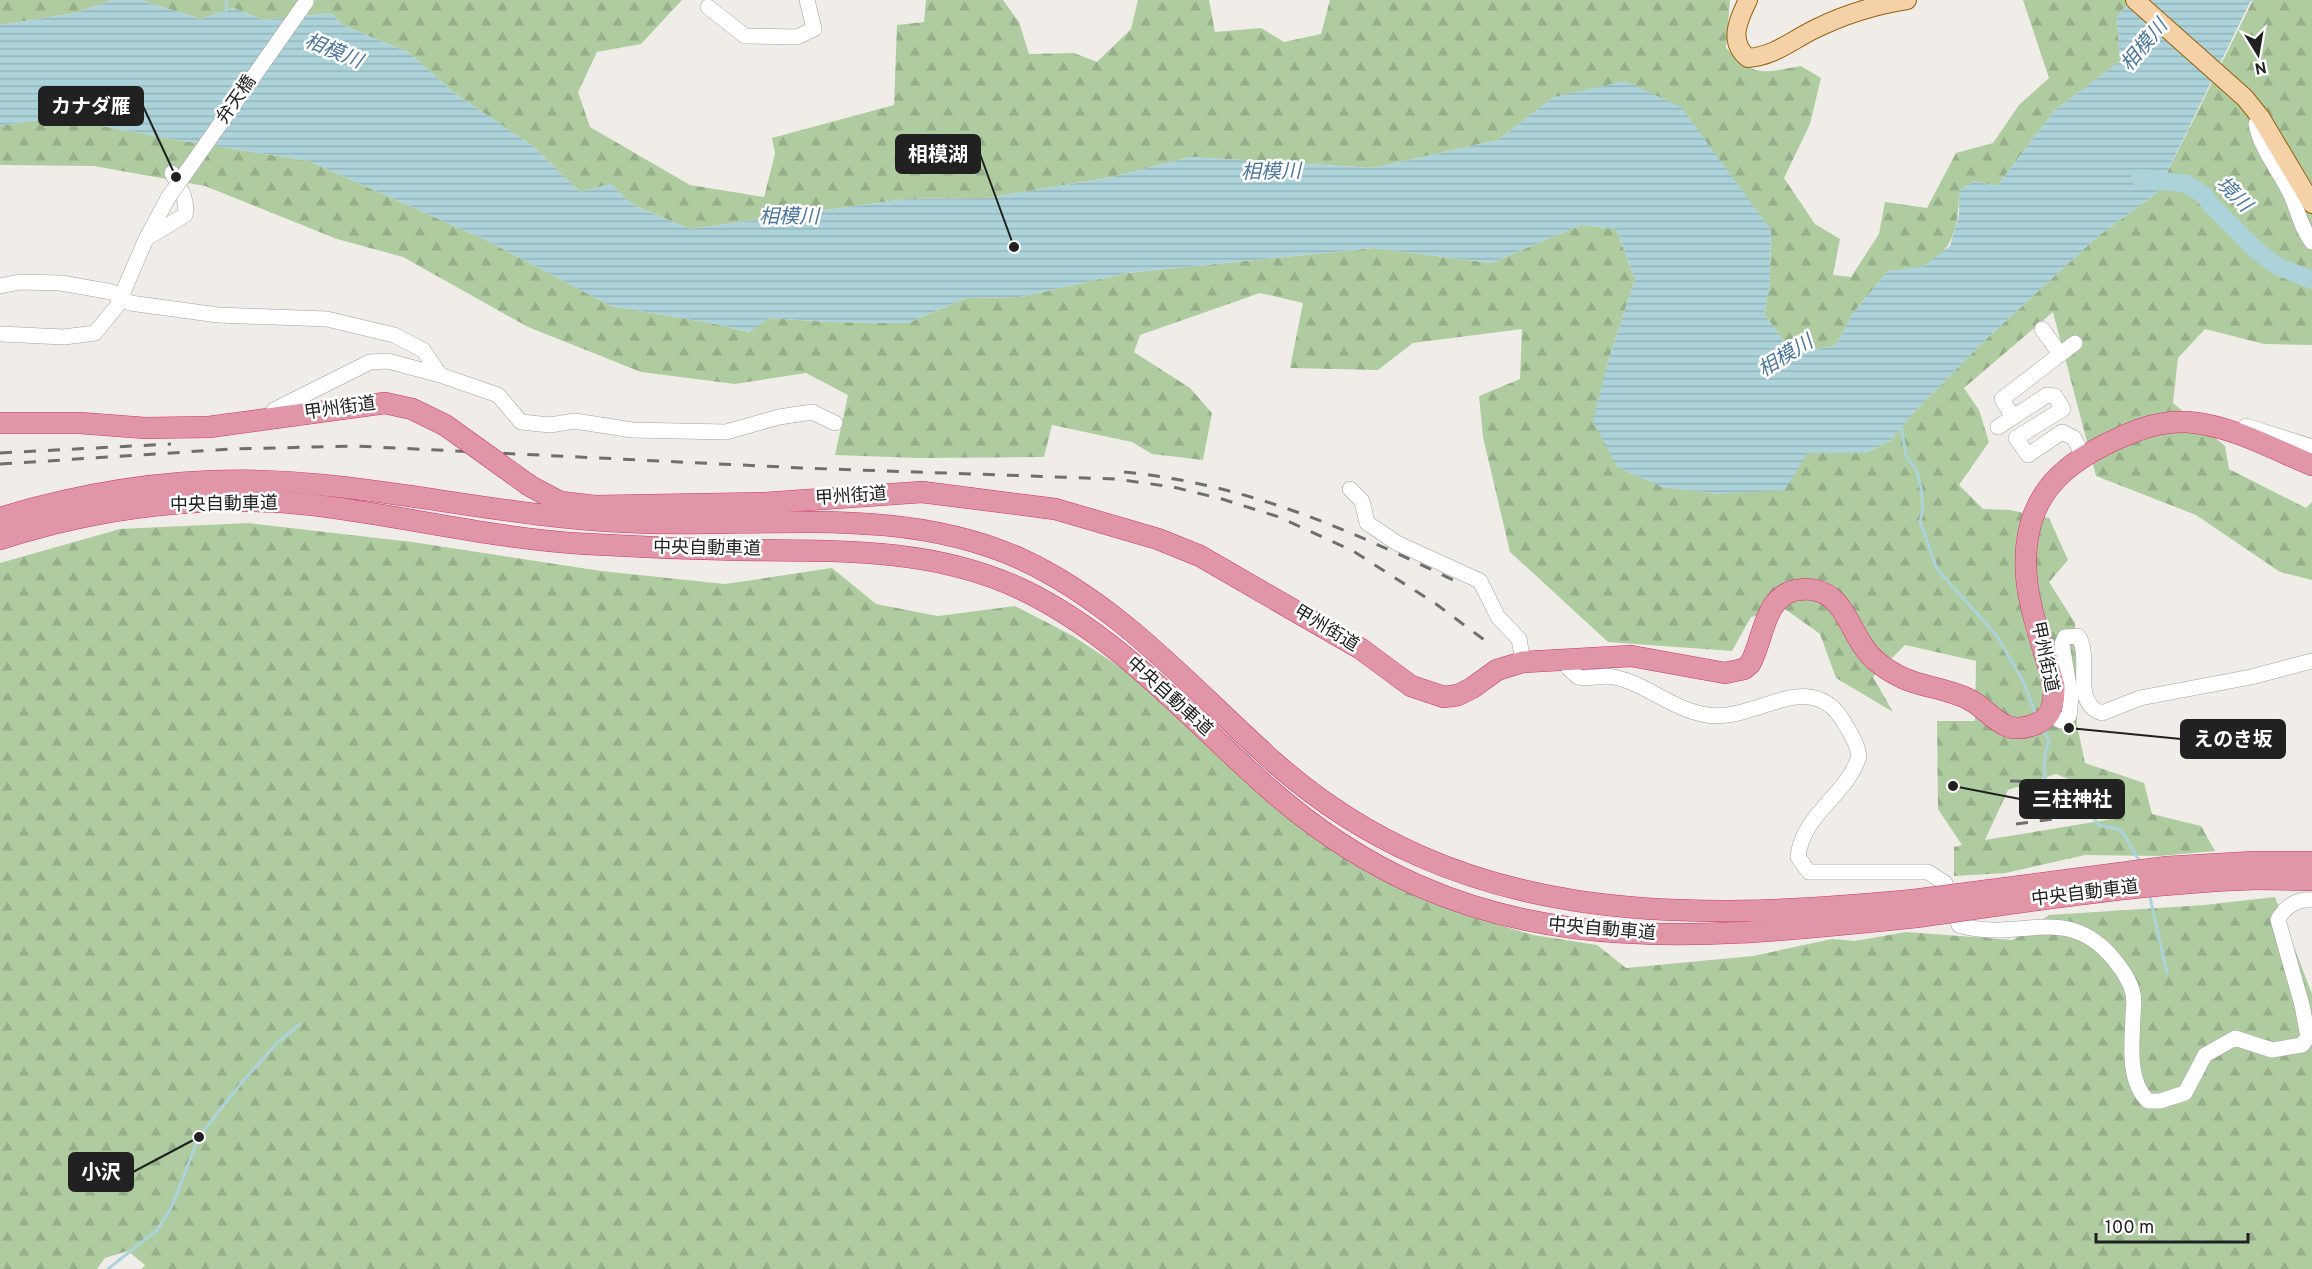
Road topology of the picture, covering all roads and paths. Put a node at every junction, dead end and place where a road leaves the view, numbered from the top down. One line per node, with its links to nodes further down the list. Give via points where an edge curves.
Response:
1 (807, 0): 6 (street, via 814,29 797,38 745,36)
2 (1748, 0): 3 (main road, via 1735,39 1748,58 1773,53 1851,13)
3 (1907, 0)
4 (2135, 0): 7 (main road, via 2245,98)
5 (307, 1): 10 (street, 弁天橋, bridge, via 168,198)
6 (708, 8)
7 (2260, 118): 9 (main road); 11 (street, via 2256,123 2258,136)
8 (172, 173): 10 (street, via 184,196 185,215)
9 (2312, 204)
10 (146, 239): 13 (street, 弁天橋)
11 (2312, 242)
12 (0, 286): 13 (street, via 20,282 62,283 112,292)
13 (121, 298): 15 (street, 弁天橋, via 95,333 64,337); 18 (street, via 130,303 218,315 327,319 394,335 423,350)
14 (2042, 329): 17 (street)
15 (0, 334)
16 (2075, 343): 17 (street)
17 (2060, 354): 19 (street, via 2002,399)
18 (440, 375): 20 (street, via 388,361 370,362 274,410); 22 (street, via 498,395 521,422 550,425 575,421 632,430 726,432 812,412)
19 (2013, 417): 23 (street); 26 (street, via 2047,395 2055,396 2063,409 2016,438 2028,454 2062,432 2074,438)
20 (269, 419): 21 (highway, 甲州街道, via 220,426 155,428); 33 (highway, 甲州街道, bridge, via 385,403 412,409 445,425 530,486 560,502 595,506 765,503 922,492 1055,509 1158,539 1200,556 1335,633 1430,695 1458,695 1497,670)
21 (0, 423)
22 (835, 423)
23 (1998, 427)
24 (2240, 435): 25 (street, via 2246,426); 26 (highway, 甲州街道, via 2189,422 2159,423); 27 (highway, 甲州街道)
25 (2312, 447)
26 (2083, 456): 34 (highway, 甲州街道, via 2067,465 2045,491 2028,532 2027,583 2054,686 2054,703)
27 (2312, 465)
28 (1350, 489): 33 (street, via 1362,501 1367,524 1397,543 1480,581 1498,617 1519,639)
29 (0, 518): 39 (highway, 中央自動車道, via 134,487 228,480 325,485 624,522 883,524 919,528 987,546 1047,572 1101,607 1167,662 1305,788 1367,831 1477,878 1533,894 1683,912)
30 (0, 539): 39 (highway, 中央自動車道, via 129,509 222,502 307,504 530,540 694,549 886,553 962,566 1014,586 1069,615 1118,651 1270,790 1344,845 1402,877 1460,902 1521,920 1630,935 1713,935)
31 (1567, 660): 33 (highway, 甲州街道); 34 (highway, 甲州街道, via 1631,656 1734,672 1750,664 1770,609 1796,590 1806,590 1834,600 1860,644 1894,675 1966,698 2012,728); 38 (street, via 1569,669 1578,677 1612,676 1706,715 1735,715 1798,695 1819,698 1829,705 1850,732 1859,756 1848,778 1805,830 1798,857 1809,872 1928,872 1945,883 1959,925 1977,931 2065,927 2084,936 2119,966 2134,994 2131,1055 2140,1090 2148,1101 2185,1093 2205,1055 2235,1038 2272,1050 2302,1045 2308,1037 2302,1005 2278,920 2286,908 2303,898)
32 (2312, 661): 34 (street, via 2128,702 2102,713 2090,706 2084,679 2084,647 2074,634 2065,637 2062,644 2071,698 2069,716 2061,721)
33 (1523, 662)
34 (2042, 720)
35 (2312, 862): 36 (highway, 中央自動車道)
36 (2255, 870): 37 (highway, 中央自動車道); 39 (highway, 中央自動車道, bridge, via 2167,867)
37 (2312, 880)
38 (2312, 900)
39 (1915, 908)

